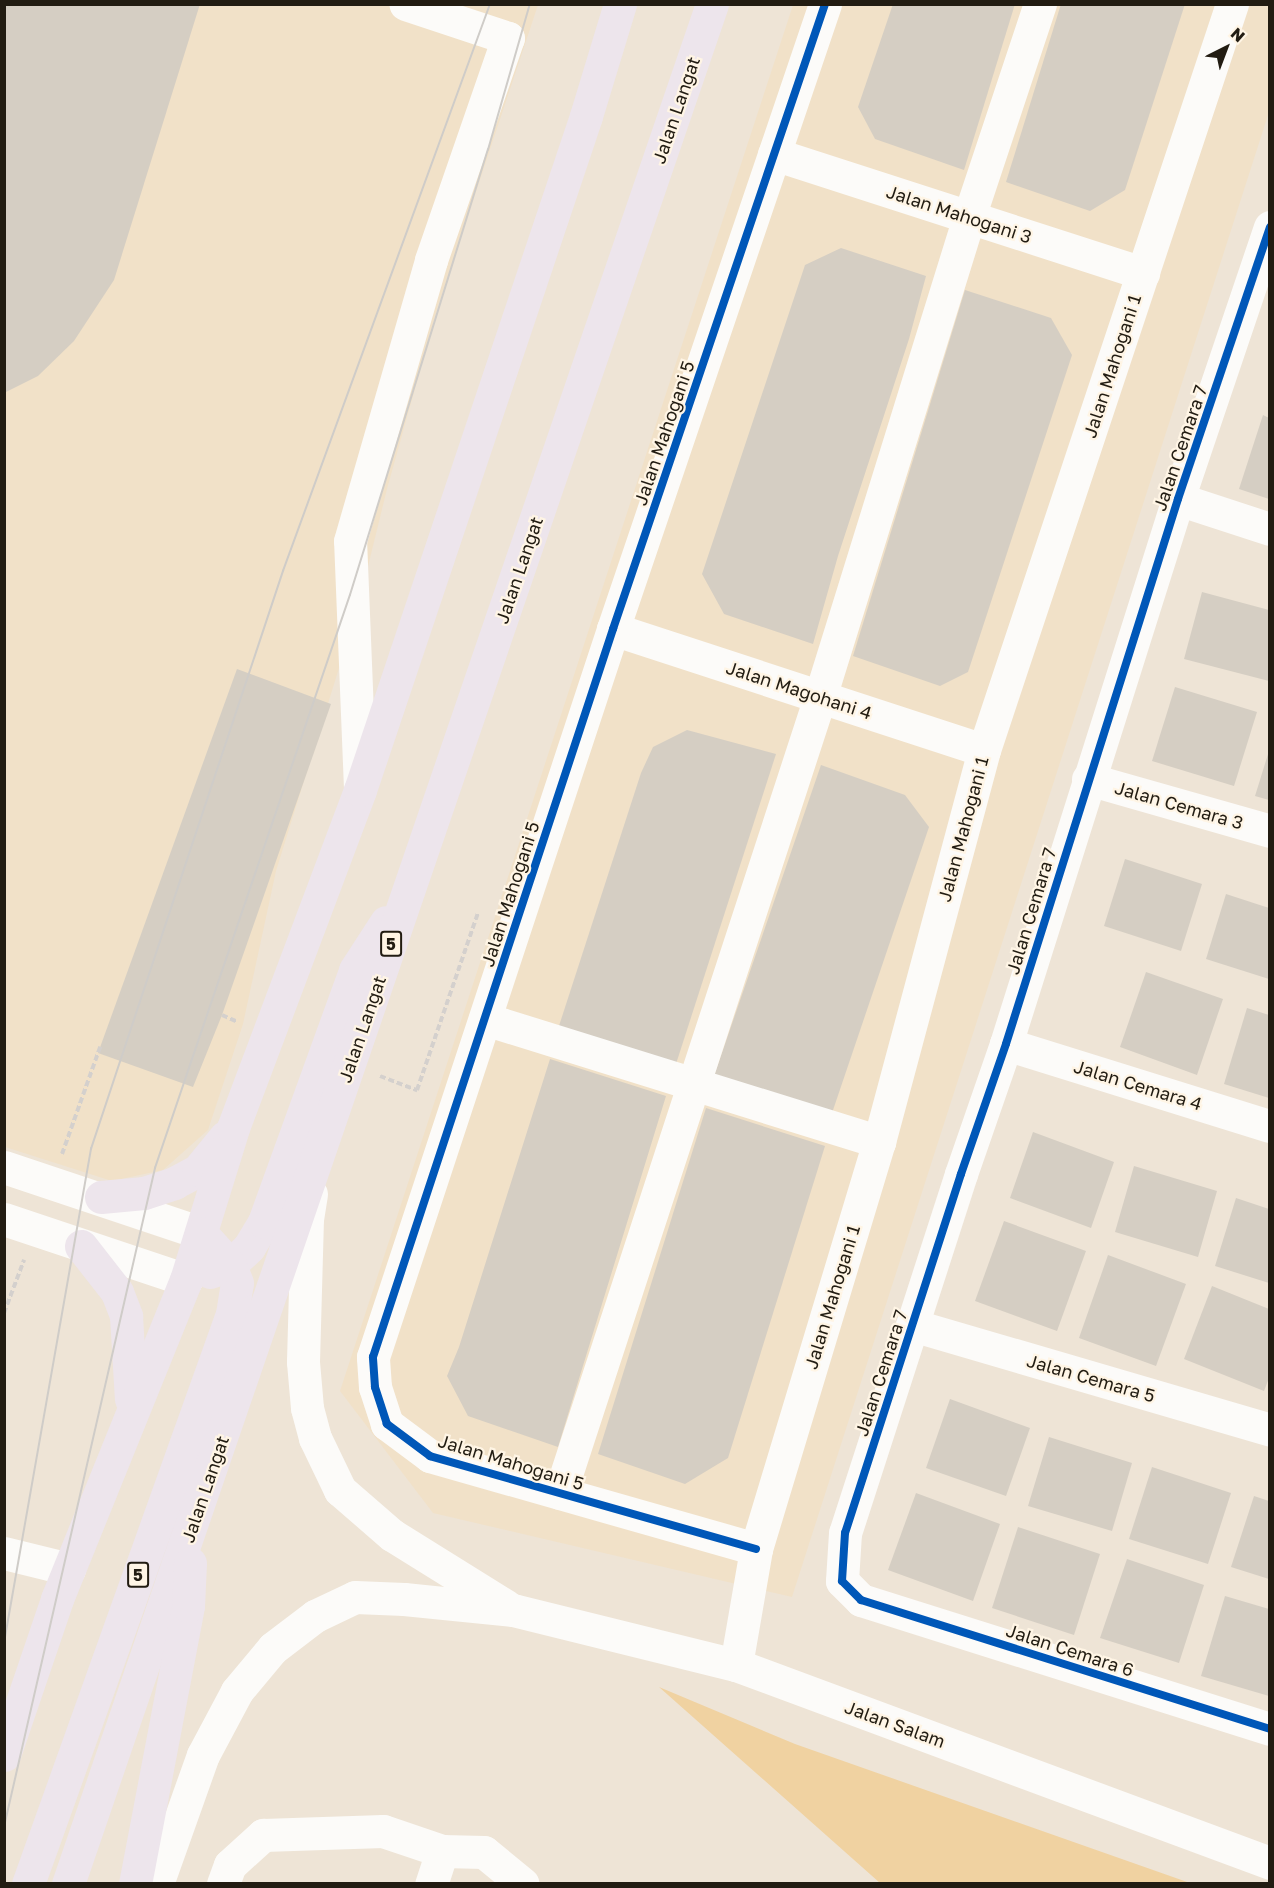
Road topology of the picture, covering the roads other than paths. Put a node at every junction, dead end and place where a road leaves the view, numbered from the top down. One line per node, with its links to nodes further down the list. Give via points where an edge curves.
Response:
1 (405, 4): 18 (street, via 508,38 430,260 350,541)
2 (620, 4): 18 (highway)
3 (712, 4): 20 (highway, Jalan Langat / 5)
4 (825, 4): 7 (street, Jalan Mahogani 5)
5 (1040, 4): 8 (street)
6 (1232, 4): 10 (street, Jalan Mahogani 1)
7 (774, 154): 8 (street, Jalan Mahogani 3); 14 (street, Jalan Mahogani 5)
8 (969, 217): 10 (street, Jalan Mahogani 3); 15 (street)
9 (1269, 228): 11 (street, Jalan Cemara 7)
10 (1143, 273): 16 (street, Jalan Mahogani 1)
11 (1258, 304): 12 (street, Jalan Cemara 7)
12 (1178, 499): 13 (street); 17 (street, Jalan Cemara 7)
13 (1269, 530)
14 (613, 629): 15 (street, Jalan Magohani 4); 21 (street, Jalan Mahogani 5)
15 (820, 697): 16 (street, Jalan Magohani 4); 23 (street)
16 (984, 750): 26 (street, Jalan Mahogani 1)
17 (1088, 778): 19 (street, Jalan Cemara 3); 22 (street, Jalan Cemara 7)
18 (360, 790): 25 (highway)
19 (1269, 831)
20 (413, 882): 27 (highway, Jalan Langat / 5); 33 (highway, 5, via 355,970 264,1222 249,1247)
21 (485, 1019): 23 (street); 38 (street, Jalan Mahogani 5, via 373,1357 375,1387 387,1424 430,1456)
22 (1006, 1044): 24 (street, Jalan Cemara 4); 35 (street, Jalan Cemara 7)
23 (693, 1086): 26 (street); 38 (street)
24 (1269, 1126)
25 (233, 1128): 29 (highway, via 198,1170 174,1183 144,1193); 31 (highway)
26 (879, 1142): 40 (street, Jalan Mahogani 1)
27 (319, 1155): 39 (highway, Jalan Langat / 5); 44 (street, via 307,1218 303,1362 307,1408 315,1438 340,1490 392,1535)
28 (4, 1167): 29 (street)
29 (101, 1197): 31 (street)
30 (4, 1219): 32 (street)
31 (201, 1233): 33 (highway); 34 (highway)
32 (81, 1246): 34 (street); 36 (highway, via 117,1292 126,1316)
33 (230, 1265): 34 (highway); 50 (highway, 5, via 237,1283 232,1314)
34 (186, 1280): 36 (highway)
35 (912, 1325): 37 (street, Jalan Cemara 5); 43 (street, Jalan Cemara 7, via 845,1533 842,1581)
36 (131, 1410): 42 (highway)
37 (1269, 1430)
38 (560, 1493): 40 (street, Jalan Mahogani 5)
39 (191, 1528): 51 (highway, Jalan Langat / 5); 52 (highway, via 188,1605)
40 (756, 1549): 45 (street, Jalan Mahogani 1)
41 (4, 1553): 42 (street)
42 (69, 1569): 47 (highway)
43 (861, 1600): 46 (street, Jalan Cemara 6)
44 (513, 1610): 45 (street, Jalan Salam); 53 (street, via 355,1597 315,1616 273,1648 237,1691 203,1755)
45 (736, 1665): 49 (street, Jalan Salam)
46 (1269, 1729)
47 (4, 1755)
48 (442, 1851): 54 (street, via 382,1831 263,1835 230,1864); 55 (street); 56 (street, via 484,1852)
49 (1269, 1863)
50 (28, 1884)
51 (68, 1884)
52 (135, 1884)
53 (158, 1884)
54 (223, 1884)
55 (431, 1884)
56 (523, 1884)

